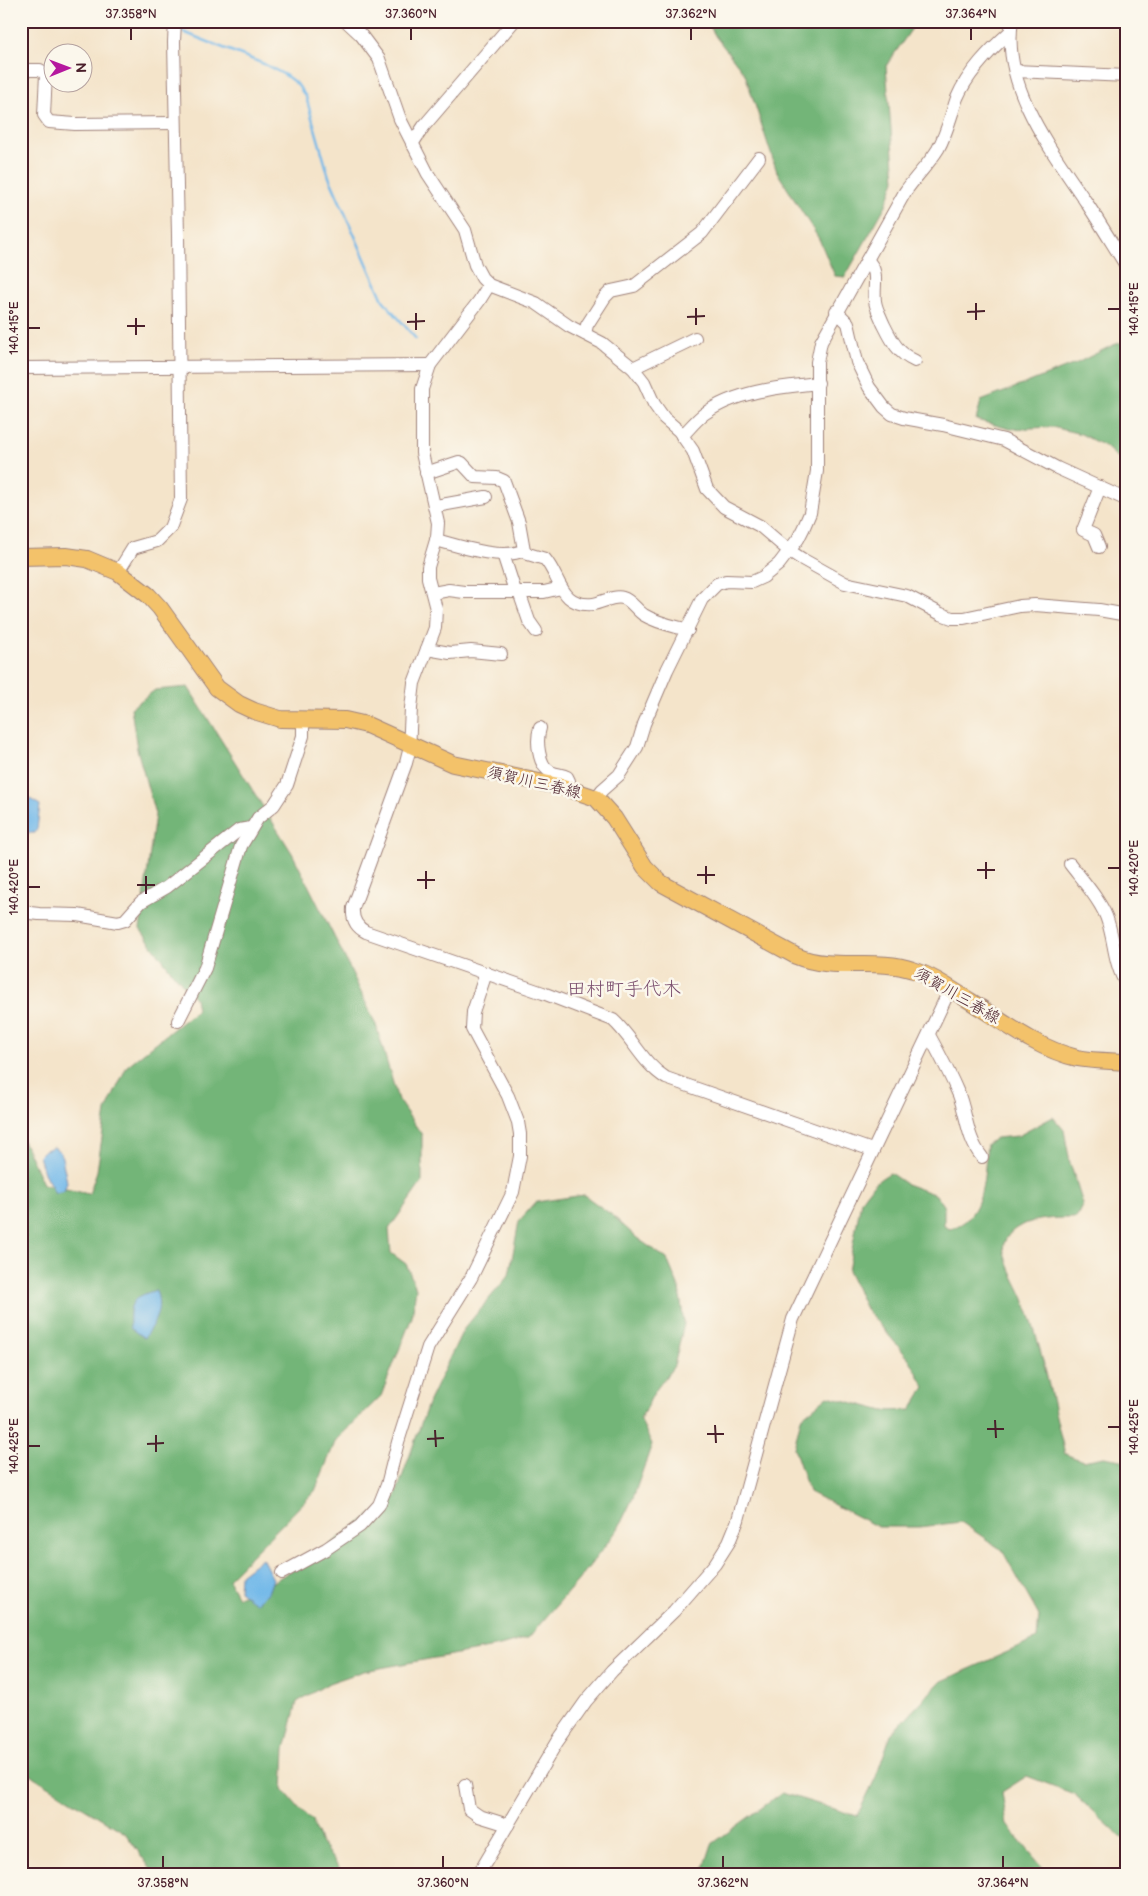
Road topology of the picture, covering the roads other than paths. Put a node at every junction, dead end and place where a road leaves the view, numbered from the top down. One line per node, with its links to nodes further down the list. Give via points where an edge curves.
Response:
1 (175, 21): 8 (street)
2 (346, 21): 9 (street, via 379,59)
3 (514, 21): 9 (street)
4 (1011, 27): 6 (street); 11 (street, via 976,68 958,96 937,151 905,192)
5 (21, 70): 8 (street, via 40,70 46,74 44,115 49,122)
6 (1015, 71): 7 (street); 12 (street, via 1023,99 1039,132)
7 (1127, 76)
8 (176, 123): 19 (street)
9 (412, 144): 13 (street, via 465,230 476,268)
10 (758, 158): 15 (street, via 702,233 634,286 611,291)
11 (867, 260): 14 (street); 17 (street, via 873,265 876,275 876,308 890,340 906,358)
12 (1127, 267)
13 (489, 285): 15 (street, via 536,304); 18 (street)
14 (836, 311): 22 (street, via 818,350); 25 (street, via 848,324 857,362 869,388 892,414 1004,440)
15 (584, 334): 21 (street, via 602,343)
16 (695, 338): 21 (street)
17 (915, 361)
18 (430, 365): 19 (street); 24 (street, via 422,389 422,453)
19 (180, 366): 20 (street); 35 (street, via 181,498 170,528 158,541 133,548)
20 (21, 368)
21 (633, 368): 23 (street, via 664,418)
22 (818, 383): 23 (street, via 764,390 734,400 703,415); 32 (street, via 818,462 814,495 804,527)
23 (682, 436): 32 (street, via 697,459 707,489 717,501 760,526)
24 (426, 474): 28 (street); 31 (street, via 459,462 475,477 504,481 521,528)
25 (1100, 487): 27 (street); 30 (street, via 1083,530 1094,535)
26 (486, 497): 28 (street)
27 (1127, 500)
28 (436, 506): 29 (street)
29 (436, 540): 33 (street); 38 (street, via 428,567)
30 (1099, 547)
31 (524, 550): 33 (street); 36 (street, via 545,559)
32 (788, 550): 39 (street, via 845,583 908,596 952,618 1035,605); 40 (street, via 779,564 758,580 717,584 702,599)
33 (503, 554): 37 (street)
34 (21, 557): 35 (main road, 須賀川三春線, via 88,559)
35 (118, 572): 44 (main road, 須賀川三春線, via 148,594 160,608 217,688 254,711 280,719)
36 (561, 588): 37 (street); 40 (street, via 580,603 625,598 645,616)
37 (517, 592): 38 (street, via 449,590); 41 (street)
38 (433, 593): 42 (street, via 436,628)
39 (1127, 615)
40 (688, 630): 48 (street, via 667,670 637,747 619,775)
41 (536, 631)
42 (427, 649): 43 (street); 46 (street, via 414,683)
43 (501, 654)
44 (303, 720): 46 (main road, 須賀川三春線, via 345,720 367,725); 49 (street, via 302,736 287,785 274,805)
45 (540, 728): 47 (street, via 540,752 546,767 551,772 567,776 569,781)
46 (409, 743): 47 (main road, 須賀川三春線, via 453,764); 52 (street, via 406,763 353,908 353,918 366,932)
47 (564, 787): 48 (main road, 須賀川三春線)
48 (596, 798): 54 (main road, 須賀川三春線, via 614,818 656,879 756,936 808,961 910,969)
49 (251, 828): 51 (street, via 239,830 167,887 142,902 125,920 118,922 78,915); 55 (street, via 242,846 205,968)
50 (1070, 864): 53 (street, via 1108,920 1114,952)
51 (21, 912)
52 (486, 973): 58 (street, via 613,1020 648,1064 666,1078); 60 (street, via 473,1012 472,1028 518,1122 520,1156 513,1192 471,1278 428,1347 388,1485 379,1505 360,1526 326,1549)
53 (1127, 984)
54 (950, 989): 56 (street); 57 (main road, 須賀川三春線, via 1035,1042 1054,1050 1083,1059)
55 (178, 1021)
56 (929, 1035): 58 (street); 59 (street, via 953,1081 974,1146)
57 (1127, 1062)
58 (872, 1150): 62 (street, via 793,1319 738,1520 729,1542 715,1564 674,1611 612,1671 586,1702 557,1742)
59 (982, 1157)
60 (282, 1572)
61 (465, 1786): 62 (street, via 469,1809 479,1816)
62 (508, 1825): 63 (street)
63 (478, 1875)

